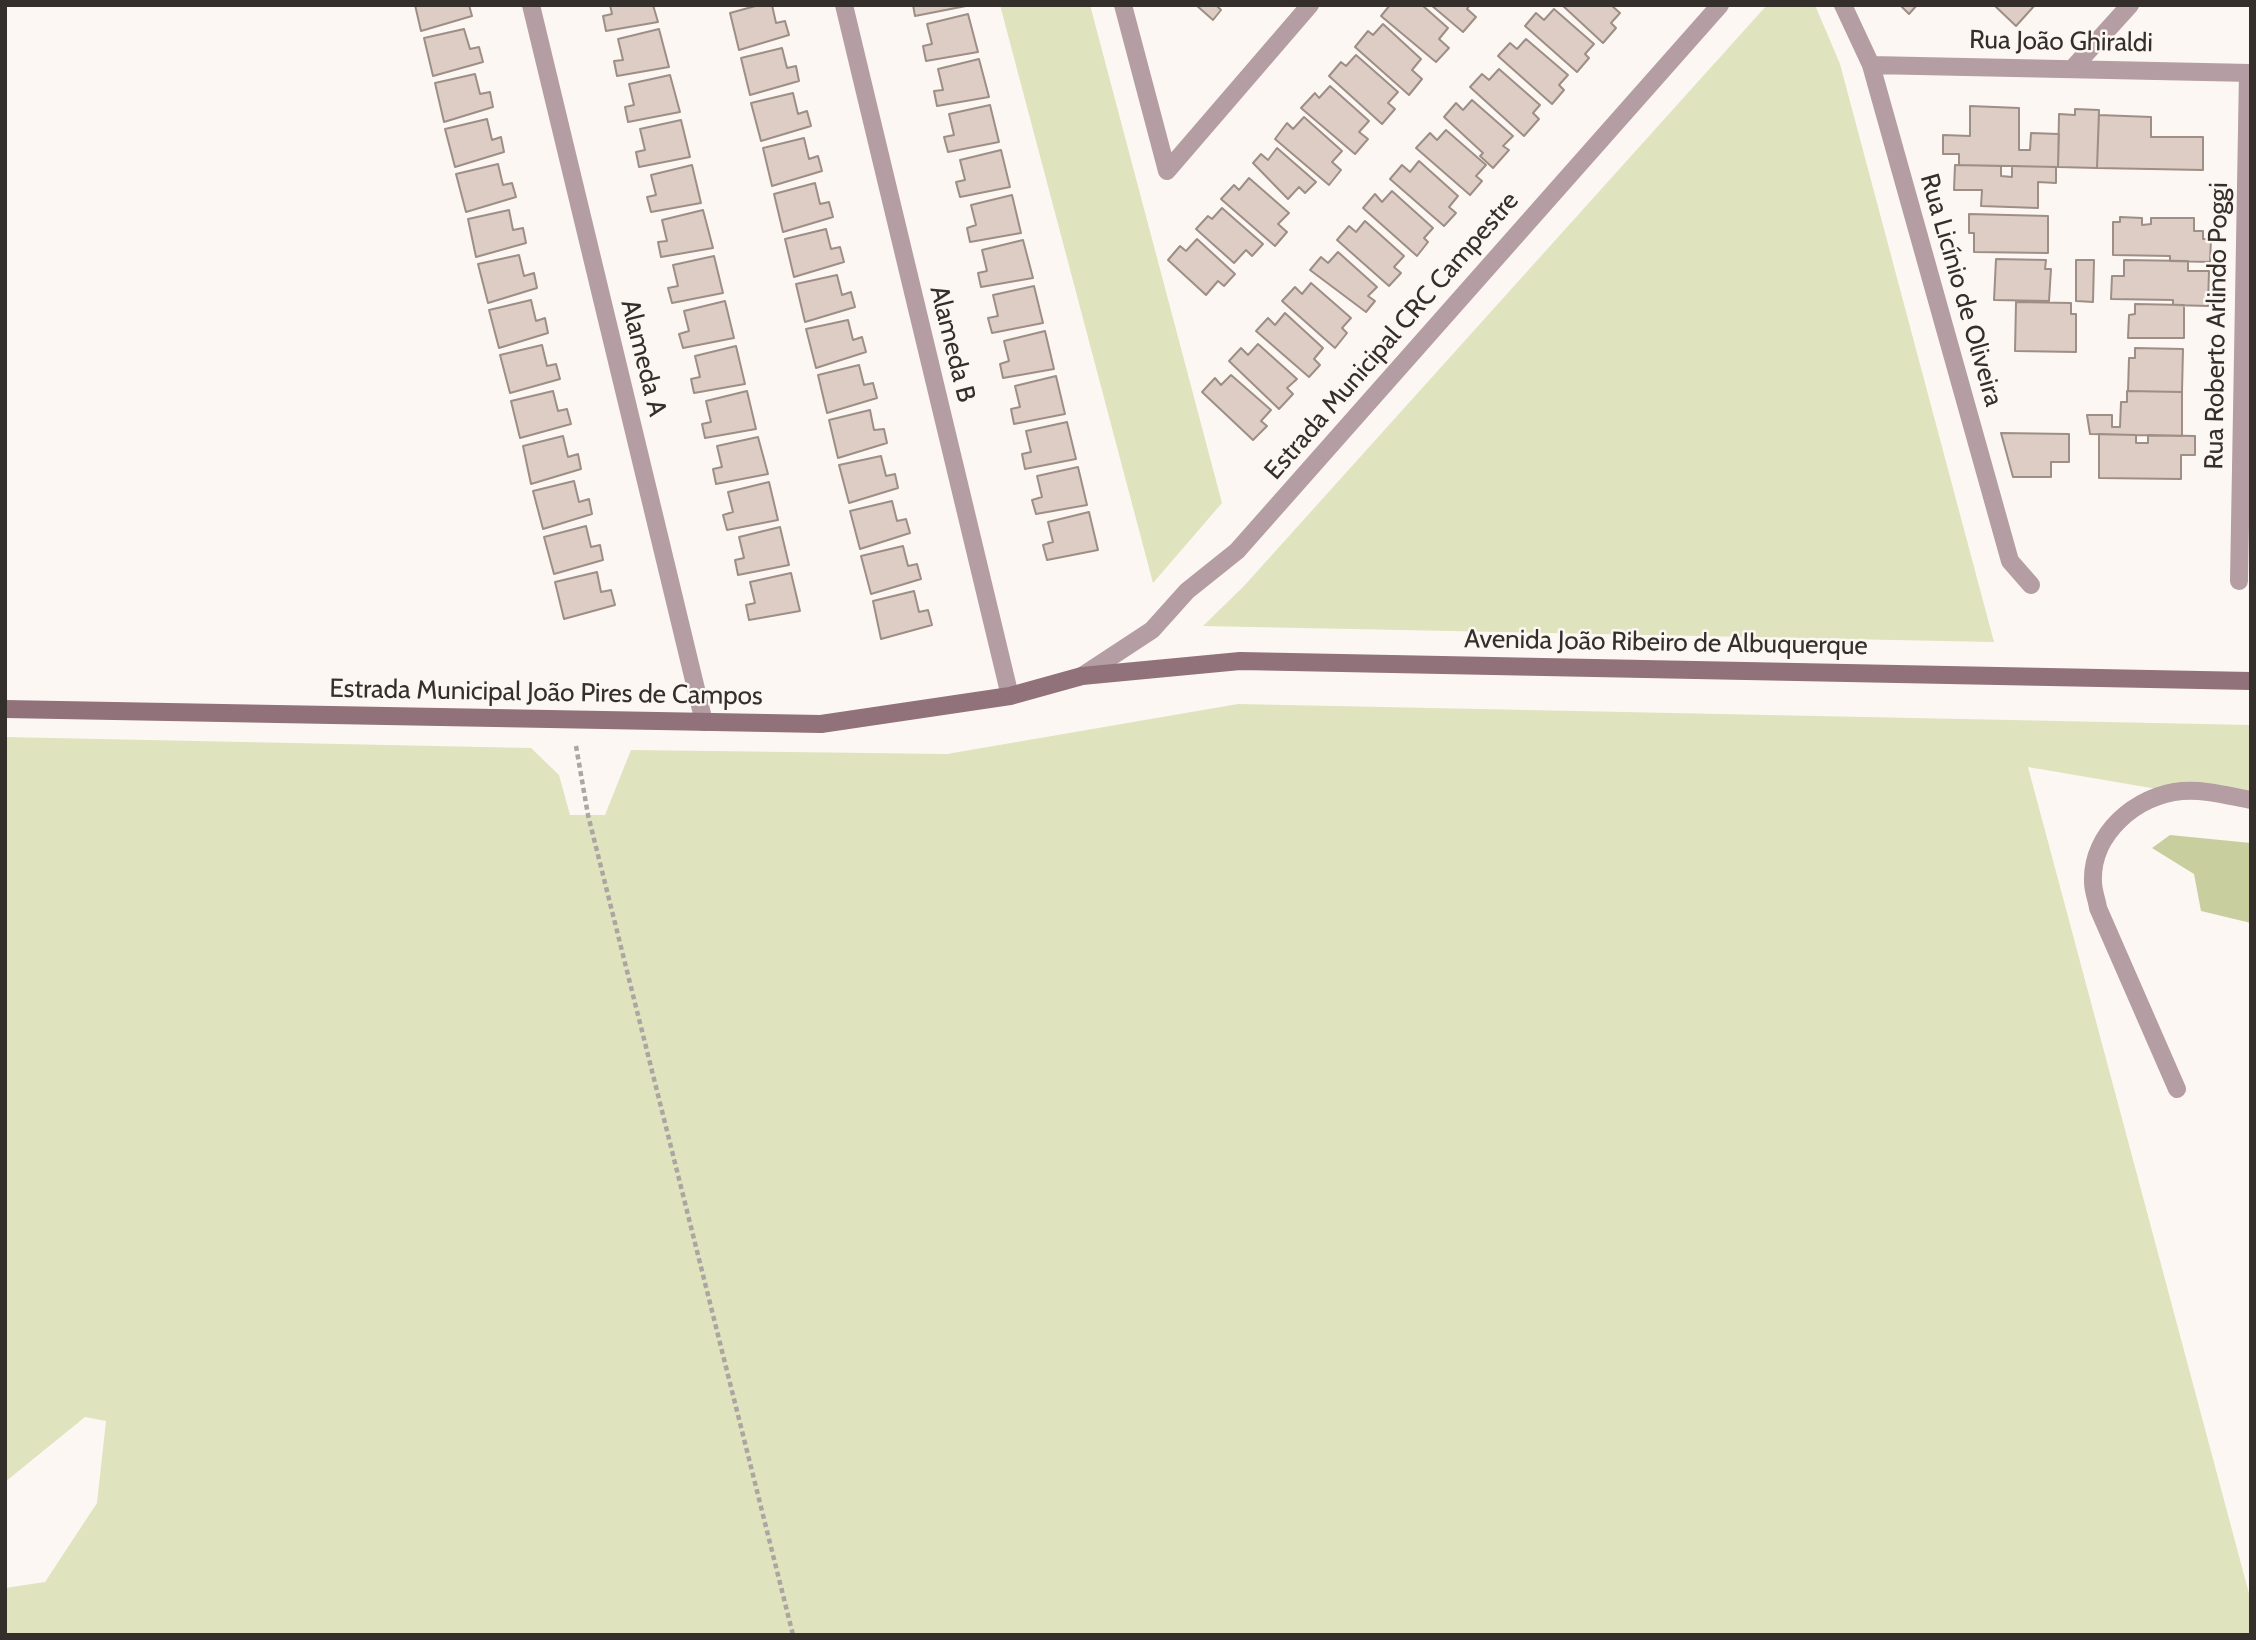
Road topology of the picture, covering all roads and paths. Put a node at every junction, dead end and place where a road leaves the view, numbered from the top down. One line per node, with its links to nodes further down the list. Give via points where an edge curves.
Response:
1 (531, 5): 18 (street, Alameda A)
2 (844, 5): 15 (street, Alameda B)
3 (1124, 5): 4 (street, via 1167,171)
4 (1310, 5)
5 (1720, 5): 13 (street, Estrada Municipal CRC Campestre, via 1237,551 1187,591 1152,630)
6 (1843, 5): 8 (street, Rua Licínio de Oliveira)
7 (2130, 5): 9 (street)
8 (1871, 65): 9 (street, Rua João Ghiraldi); 12 (street, Rua Licínio de Oliveira, via 2010,561)
9 (2072, 69): 10 (street, Rua João Ghiraldi)
10 (2249, 73): 11 (street, Rua Roberto Arlindo Poggi)
11 (2239, 581)
12 (2031, 585)
13 (1082, 676): 14 (street, Avenida João Ribeiro de Albuquerque, via 1240,661); 15 (street, Estrada Municipal João Pires de Campos)
14 (2251, 681)
15 (1010, 695): 18 (street, Estrada Municipal João Pires de Campos, via 821,724)
16 (5, 709): 17 (street, Estrada Municipal João Pires de Campos)
17 (574, 721): 18 (street, Estrada Municipal João Pires de Campos); 21 (path, via 588,815)
18 (704, 722)
19 (2251, 800): 20 (street, via 2182,791 2150,798 2110,830 2098,852 2093,882 2098,908)
20 (2177, 1089)
21 (793, 1635)

